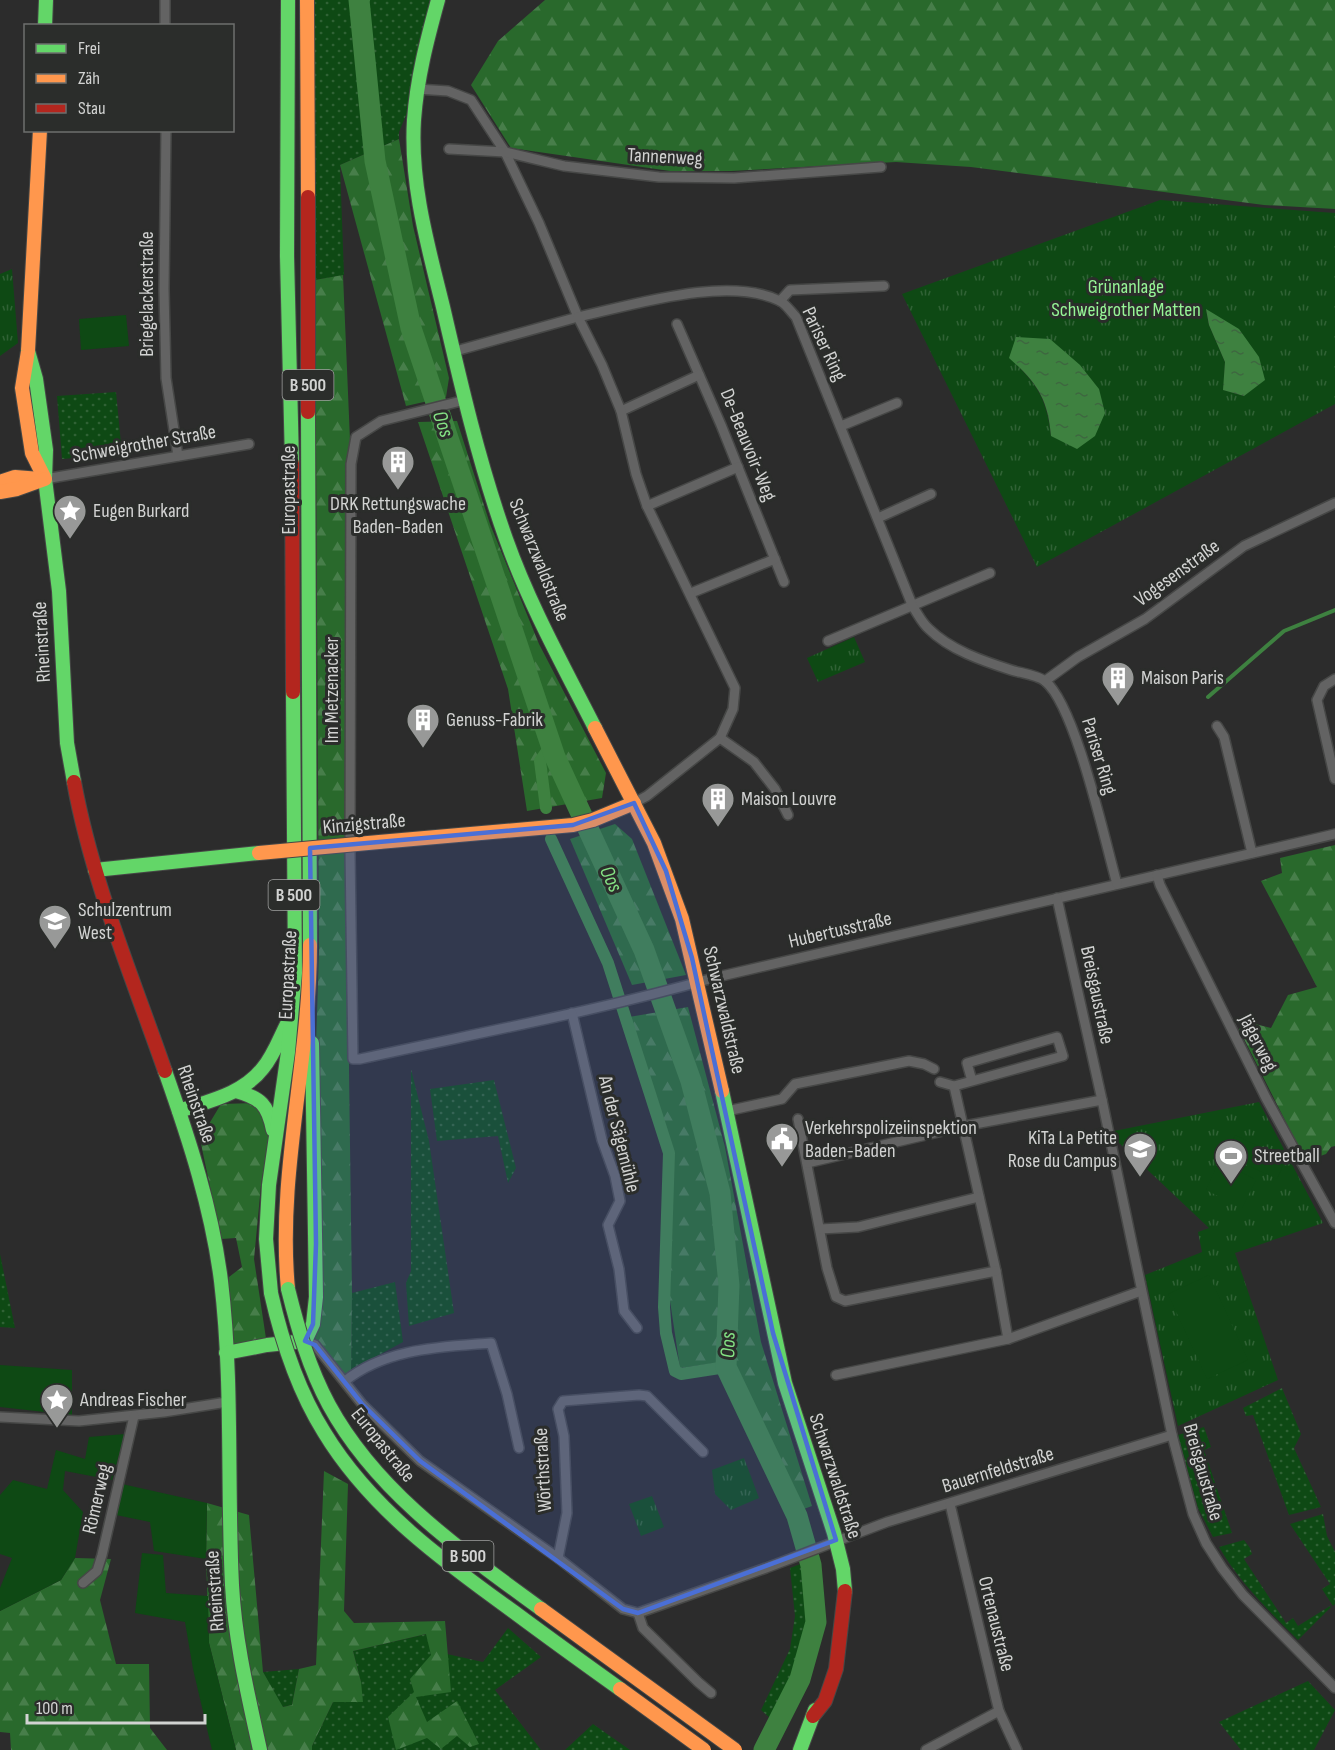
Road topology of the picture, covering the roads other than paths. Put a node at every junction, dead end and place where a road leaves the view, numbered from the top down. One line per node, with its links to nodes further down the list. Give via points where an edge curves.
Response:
1 (45, 0): 6 (main road)
2 (165, 0): 7 (street)
3 (288, 0): 56 (main road, Europastraße / B 500, via 295,973)
4 (307, 0): 53 (main road, Europastraße / B 500)
5 (438, 0): 8 (main road, Schwarzwaldstraße, via 425,42)
6 (45, 24)
7 (165, 24)
8 (417, 89): 12 (street, via 448,91 471,100); 18 (main road, Schwarzwaldstraße, via 416,185)
9 (40, 132): 27 (main road, Rheinstraße, via 28,351 22,388 32,453)
10 (166, 132): 25 (street, Briegelackerstraße, via 166,378)
11 (449, 149): 12 (street, Tannenweg)
12 (505, 152): 13 (street, Tannenweg, via 564,166 659,177 734,178); 16 (street)
13 (881, 167)
14 (885, 286): 15 (street, via 790,290)
15 (780, 301): 16 (street, Pariser Ring, via 728,290 672,297); 23 (street, Pariser Ring, via 796,317)
16 (578, 317): 18 (street, Pariser Ring); 22 (street)
17 (677, 324): 19 (street, De-Beauvoir-Weg)
18 (453, 352): 20 (main road, Schwarzwaldstraße)
19 (699, 375): 22 (street); 26 (street, De-Beauvoir-Weg)
20 (465, 400): 45 (main road, Schwarzwaldstraße, via 494,501 527,590); 57 (street, Im Metzenacker, via 381,421 356,437 351,464 349,803)
21 (897, 403): 23 (street)
22 (621, 411): 32 (street)
23 (841, 426): 33 (street, Pariser Ring)
24 (249, 444): 25 (street, Schweigrother Straße)
25 (178, 456): 27 (street, Schweigrother Straße)
26 (738, 467): 32 (street); 34 (street, De-Beauvoir-Weg)
27 (45, 479): 28 (main road, via 15,477); 29 (main road); 49 (main road, Rheinstraße, via 59,591 67,743)
28 (0, 482)
29 (0, 492)
30 (931, 494): 33 (street)
31 (1335, 503): 41 (street, Vogesenstraße, via 1244,546 1145,619 1078,657)
32 (647, 506): 37 (street)
33 (878, 518): 38 (street, Pariser Ring)
34 (775, 559): 36 (street, De-Beauvoir-Weg); 37 (street)
35 (990, 573): 38 (street)
36 (784, 582)
37 (691, 593): 43 (street, via 735,688 733,709)
38 (913, 607): 39 (street); 41 (street, Pariser Ring, via 928,629 952,646)
39 (828, 641)
40 (1335, 679): 44 (street, via 1324,686 1317,700)
41 (1045, 681): 51 (street, Pariser Ring, via 1067,714)
42 (1217, 726): 48 (street, via 1224,737)
43 (720, 738): 45 (street); 46 (street, via 754,762 775,789)
44 (1335, 779)
45 (634, 803): 49 (main road, Kinzigstraße, bridge, via 573,825); 54 (main road, Schwarzwaldstraße, via 672,889)
46 (788, 815)
47 (1335, 834): 48 (street, Hubertusstraße)
48 (1252, 853): 50 (street, Hubertusstraße)
49 (95, 870): 64 (main road, Rheinstraße)
50 (1157, 875): 51 (street, Hubertusstraße); 71 (street, Jägerweg, via 1228,1025)
51 (1117, 884): 52 (street, Hubertusstraße)
52 (1057, 898): 54 (street, Hubertusstraße); 63 (street, Breisgaustraße)
53 (310, 950): 77 (main road, via 316,1287 313,1324); 97 (main road, Europastraße / B 500, bridge, via 284,1242 288,1289 301,1343 322,1394 351,1441 385,1483 430,1525)
54 (697, 982): 55 (street, Hubertusstraße); 65 (main road, Schwarzwaldstraße)
55 (572, 1013): 57 (street, Hubertusstraße); 75 (street, An der Sägemühle, via 620,1201 608,1225 624,1311)
56 (292, 1014): 62 (main road, via 263,1067); 68 (main road, Europastraße / B 500)
57 (353, 1059)
58 (934, 1069): 65 (street, via 909,1061 795,1084 782,1099)
59 (972, 1081): 59 (street, via 1063,1056 1057,1037 967,1063); 61 (street)
60 (940, 1082): 61 (street)
61 (954, 1086): 67 (street)
62 (236, 1091): 64 (main road); 68 (main road, via 264,1102)
63 (1102, 1100): 67 (street); 74 (street, Breisgaustraße)
64 (179, 1111): 78 (main road, Rheinstraße, via 215,1241)
65 (727, 1111): 88 (main road, Schwarzwaldstraße, via 783,1373)
66 (798, 1119): 69 (street)
67 (964, 1126): 69 (street); 70 (street)
68 (274, 1134): 96 (main road, Europastraße / B 500, bridge, via 265,1222 271,1293 285,1348 306,1401 336,1451 373,1495 449,1564)
69 (807, 1163): 72 (street)
70 (979, 1197): 72 (street, via 858,1227); 73 (street)
71 (1335, 1223)
72 (820, 1229): 73 (street, via 836,1297 845,1301)
73 (996, 1271): 76 (street)
74 (1141, 1291): 76 (street); 84 (street, Breisgaustraße)
75 (637, 1328)
76 (1008, 1339): 79 (street)
77 (305, 1341): 78 (main road); 80 (street, Wörthstraße, via 315,1345)
78 (226, 1353): 81 (main road, Rheinstraße)
79 (836, 1375)
80 (345, 1381): 85 (street, Wörthstraße, via 384,1359 424,1348 491,1343); 89 (street, Wörthstraße, via 362,1404 420,1461)
81 (227, 1402): 82 (street); 95 (main road, Rheinstraße, via 232,1586 243,1675)
82 (134, 1416): 83 (street, via 79,1421); 90 (street, Römerweg, via 102,1555 97,1571)
83 (0, 1417)
84 (1172, 1435): 87 (street, Bauernfeldstraße); 92 (street, Breisgaustraße, via 1193,1514 1222,1568 1262,1616)
85 (519, 1448)
86 (703, 1452): 89 (street, Wörthstraße, via 647,1396 563,1401 558,1410 564,1436 567,1513)
87 (950, 1504): 88 (street, Bauernfeldstraße); 94 (street, Ortenaustraße)
88 (836, 1540): 91 (street); 98 (main road, Schwarzwaldstraße, via 845,1589 838,1642)
89 (558, 1558): 91 (street, Wörthstraße, via 622,1609)
90 (83, 1583)
91 (638, 1613): 93 (street, via 643,1628)
92 (1335, 1688)
93 (711, 1693)
94 (999, 1711): 99 (street); 100 (street, Ortenaustraße)
95 (260, 1750)
96 (704, 1750)
97 (735, 1750)
98 (800, 1750)
99 (926, 1750)
100 (1017, 1750)

